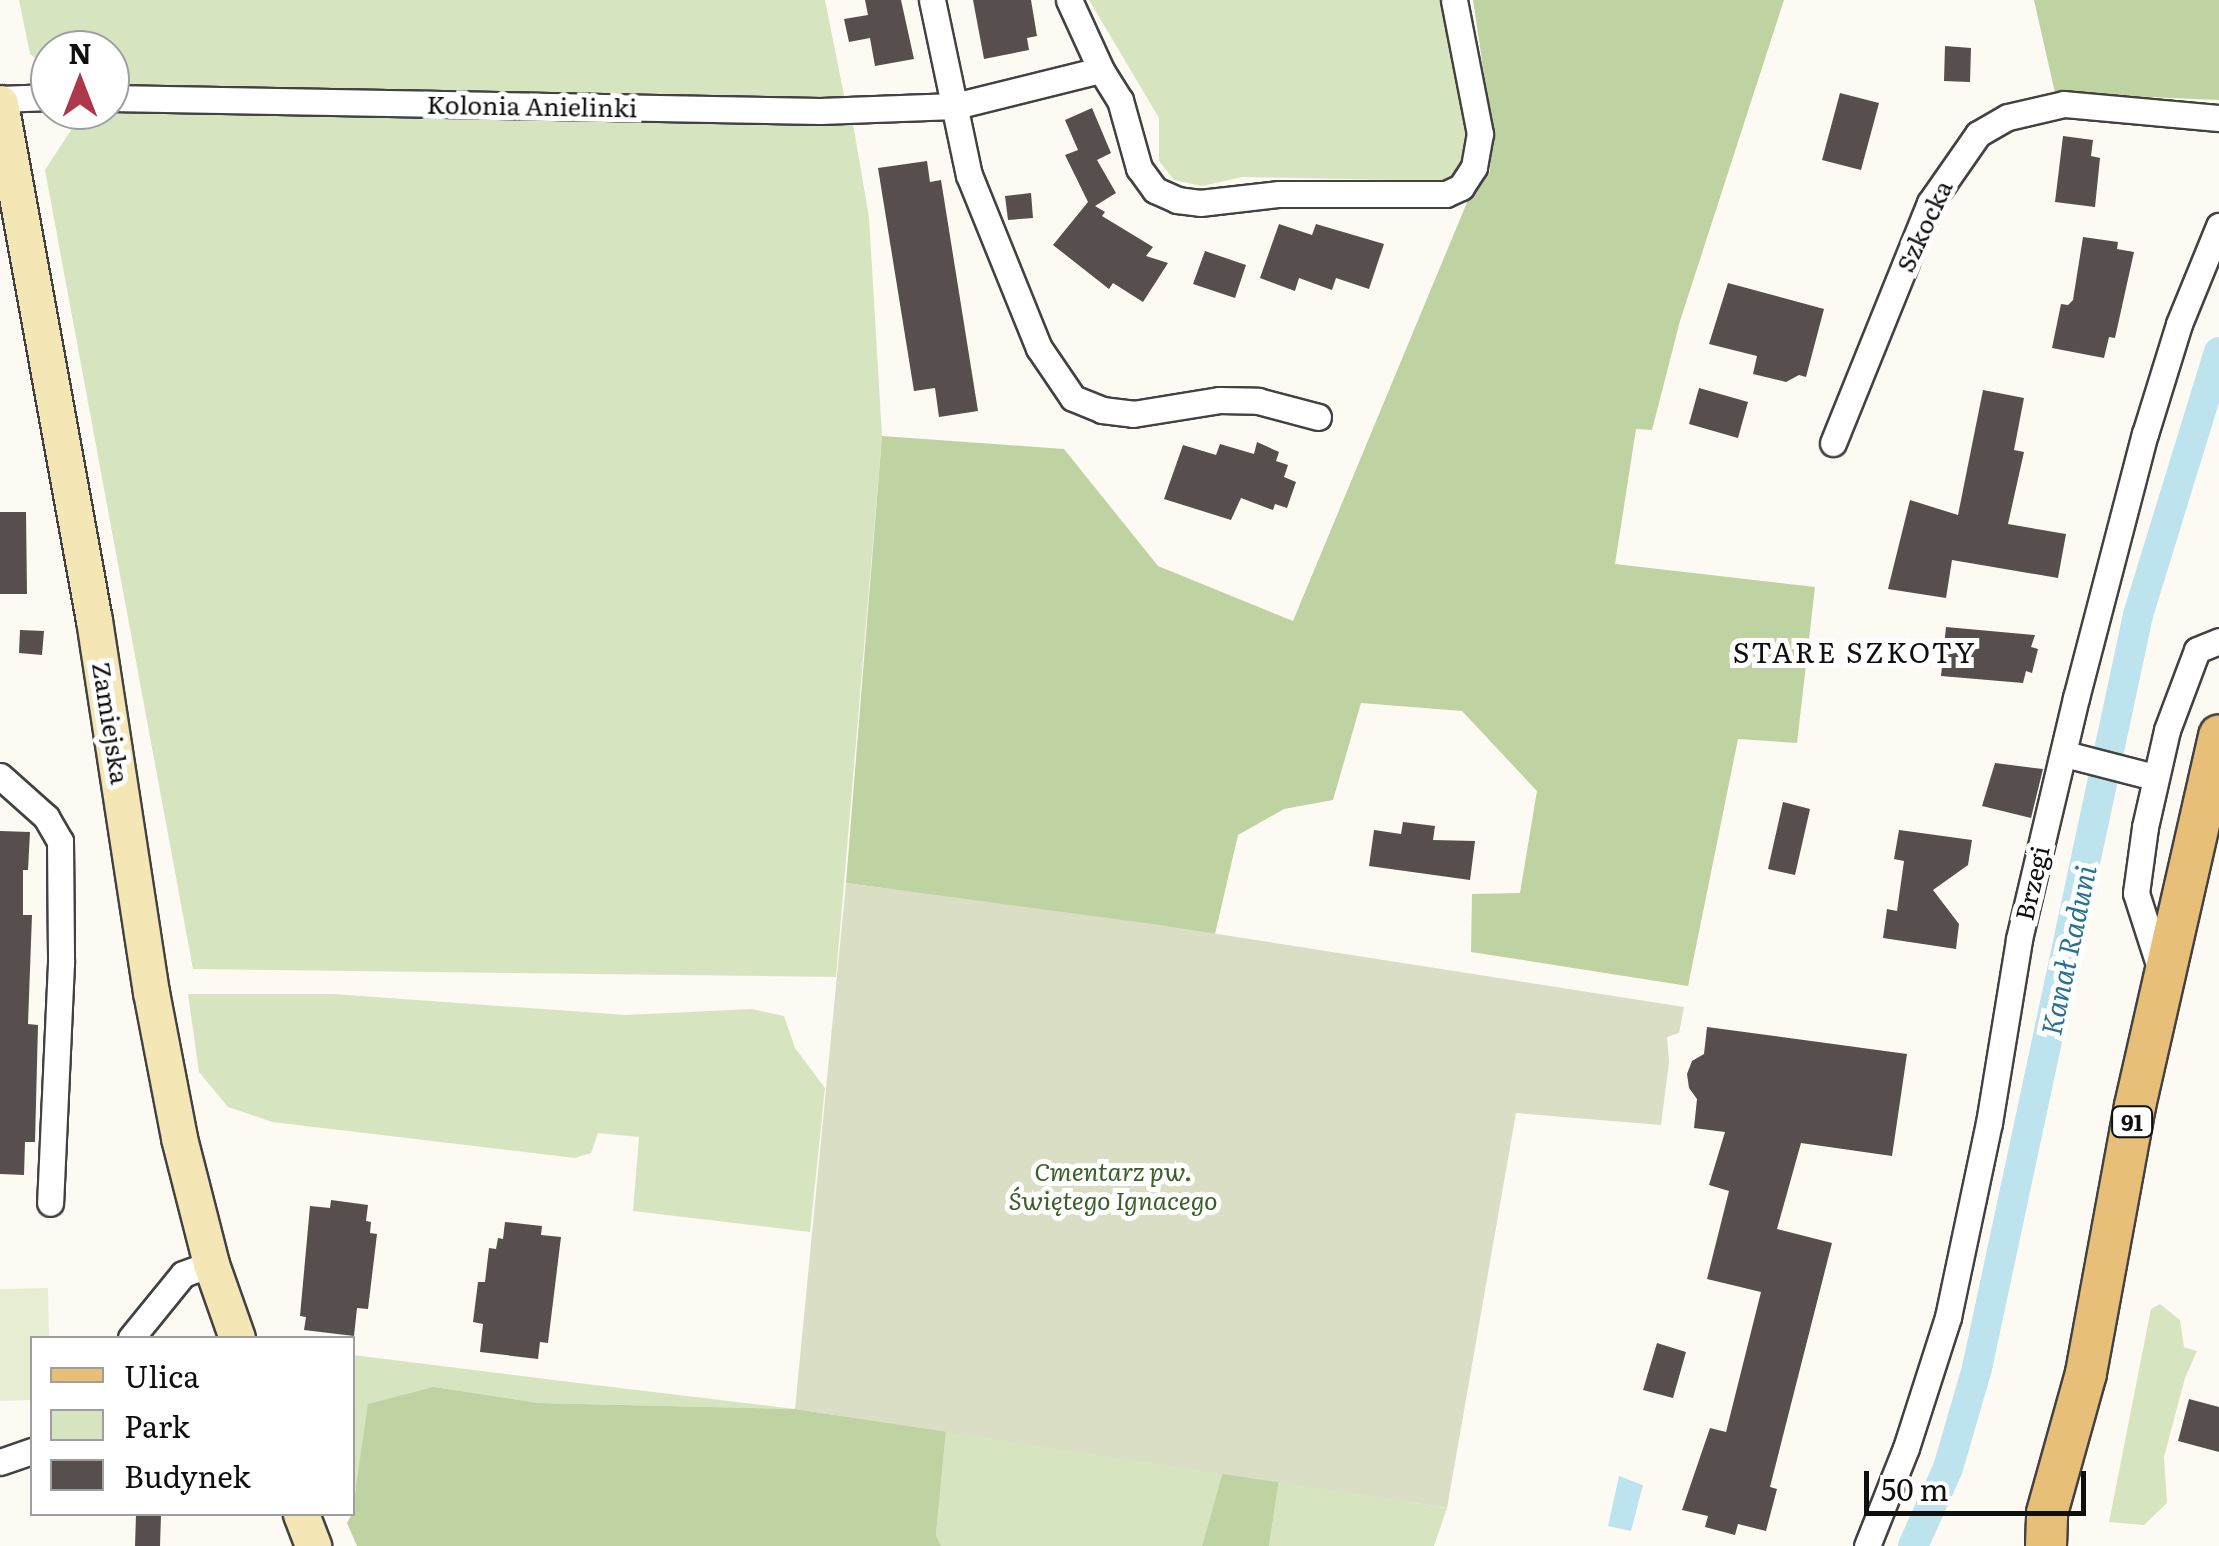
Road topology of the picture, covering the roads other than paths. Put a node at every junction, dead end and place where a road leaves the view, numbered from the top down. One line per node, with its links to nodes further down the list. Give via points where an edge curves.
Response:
1 (932, 0): 8 (street)
2 (1070, 0): 4 (street)
3 (1454, 0): 4 (street, via 1480,134 1474,167 1462,188 1446,194 1177,200 1155,190 1139,168 1120,100)
4 (1101, 70): 8 (street, Kolonia Anielinki)
5 (30, 98): 7 (street)
6 (130, 98): 8 (street, Kolonia Anielinki, via 820,111)
7 (0, 101): 20 (street, Zamiejska, via 97,638 151,992)
8 (955, 106): 11 (street, via 968,175 1039,348 1073,398 1133,414 1258,400)
9 (2219, 118): 12 (street, Szkocka, via 2064,104 2008,117 1978,134 1930,203)
10 (2219, 226): 15 (street, Brzegi, via 2145,434)
11 (1318, 417)
12 (1833, 443)
13 (2219, 641): 17 (street, via 2198,650)
14 (2219, 735): 18 (main road, 91)
15 (2071, 756): 17 (street); 28 (street, Brzegi, via 2019,938 1948,1317)
16 (0, 776): 19 (street, via 46,817 60,841)
17 (2154, 777): 18 (street, via 2136,893)
18 (2162, 977): 26 (main road, 91, via 2086,1373)
19 (50, 1203)
20 (211, 1264): 21 (street, via 183,1274); 22 (street, Zamiejska)
21 (132, 1336)
22 (236, 1336)
23 (30, 1453): 24 (street)
24 (0, 1462)
25 (302, 1516): 27 (street)
26 (2047, 1530): 29 (main road, 91)
27 (313, 1546)
28 (1867, 1546)
29 (2018, 1546)

